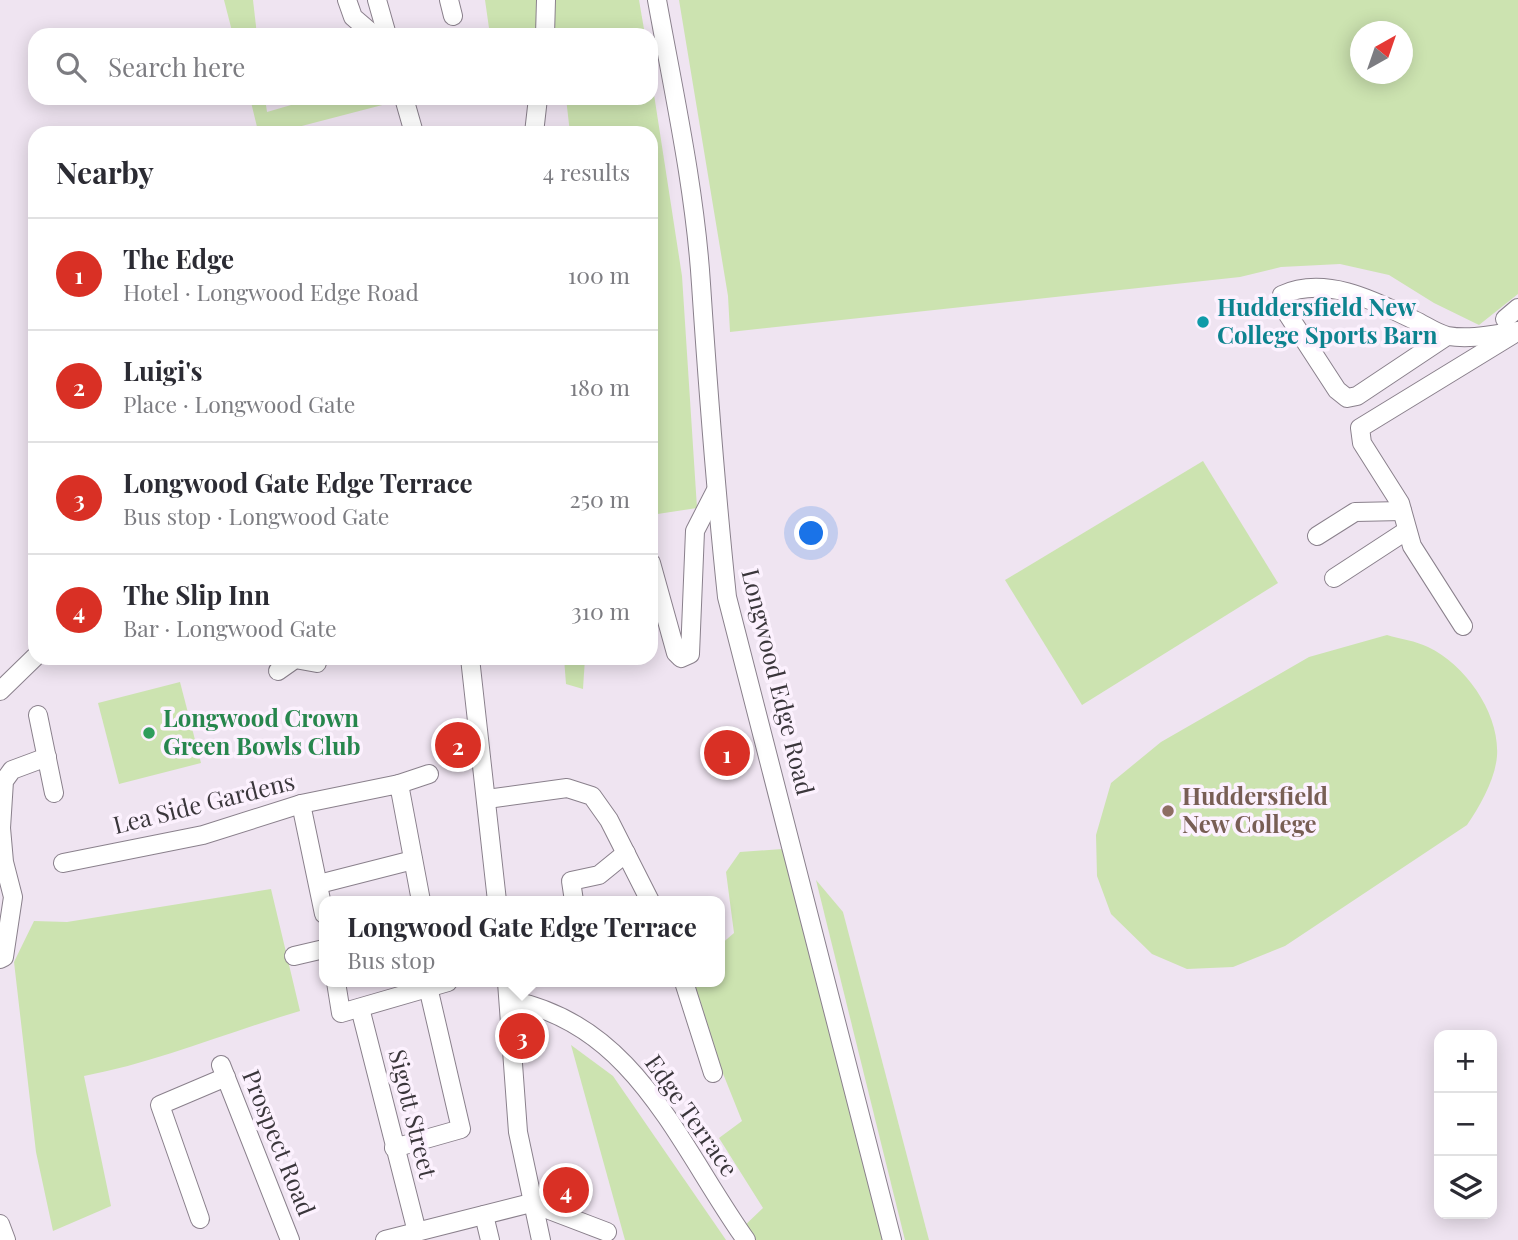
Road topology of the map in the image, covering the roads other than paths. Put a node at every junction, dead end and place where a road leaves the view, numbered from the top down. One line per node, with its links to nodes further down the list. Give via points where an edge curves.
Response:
1 (347, 0): 5 (street, via 353,17)
2 (377, 0): 6 (street)
3 (546, 0): 7 (street)
4 (657, 0): 14 (street, Longwood Edge Road, via 701,285)
5 (366, 28)
6 (385, 28)
7 (545, 28)
8 (406, 105): 10 (street)
9 (537, 105): 11 (street)
10 (412, 126)
11 (535, 126)
12 (1515, 322): 13 (street, via 1475,337); 15 (street, via 1360,428 1362,443)
13 (1447, 336): 13 (street, via 1381,304 1343,292 1308,286 1282,295 1283,307 1337,390 1347,398 1357,396)
14 (715, 492): 19 (street, via 695,531 690,654 681,658); 64 (street, Longwood Edge Road, via 727,597)
15 (1402, 511): 16 (street); 17 (street, via 1355,512)
16 (1406, 531): 18 (street); 20 (street)
17 (1317, 536)
18 (1334, 578)
19 (658, 588)
20 (1463, 626)
21 (28, 664): 25 (street)
22 (286, 665): 24 (street)
23 (470, 665): 31 (street)
24 (278, 671)
25 (0, 691)
26 (38, 715): 27 (street)
27 (47, 757): 30 (street); 44 (street, via 12,770 4,781 1,828 13,897 4,957)
28 (429, 774): 29 (street, Lea Side Gardens)
29 (399, 785): 32 (street, Lea Side Gardens); 34 (street)
30 (54, 793)
31 (487, 799): 33 (street, via 567,788 592,796); 39 (street)
32 (301, 804): 35 (street, Lea Side Gardens, via 203,835); 36 (street)
33 (626, 853): 40 (street, via 599,875 571,881); 41 (street)
34 (413, 860): 36 (street); 38 (street)
35 (63, 863)
36 (319, 884): 37 (street)
37 (321, 896)
38 (420, 896)
39 (497, 896)
40 (573, 896)
41 (648, 896)
42 (319, 950): 43 (street)
43 (294, 956)
44 (0, 959)
45 (337, 987): 49 (street, via 341,1013)
46 (428, 987): 49 (street); 51 (street, via 461,1129)
47 (686, 987): 50 (street)
48 (508, 991): 52 (street, via 518,1132); 63 (street, Edge Terrace, via 559,1013 601,1040 625,1063 648,1089)
49 (360, 1008): 51 (street, Sigott Street)
50 (713, 1073)
51 (394, 1148): 56 (street, Sigott Street)
52 (531, 1203): 53 (street); 57 (street); 62 (street)
53 (484, 1215): 56 (street); 61 (street)
54 (200, 1219): 59 (street, Prospect Road, via 160,1105 224,1071)
55 (0, 1224): 58 (street)
56 (417, 1232): 60 (street)
57 (607, 1232)
58 (6, 1240)
59 (290, 1240)
60 (385, 1240)
61 (490, 1240)
62 (541, 1240)
63 (746, 1240)
64 (892, 1240)

